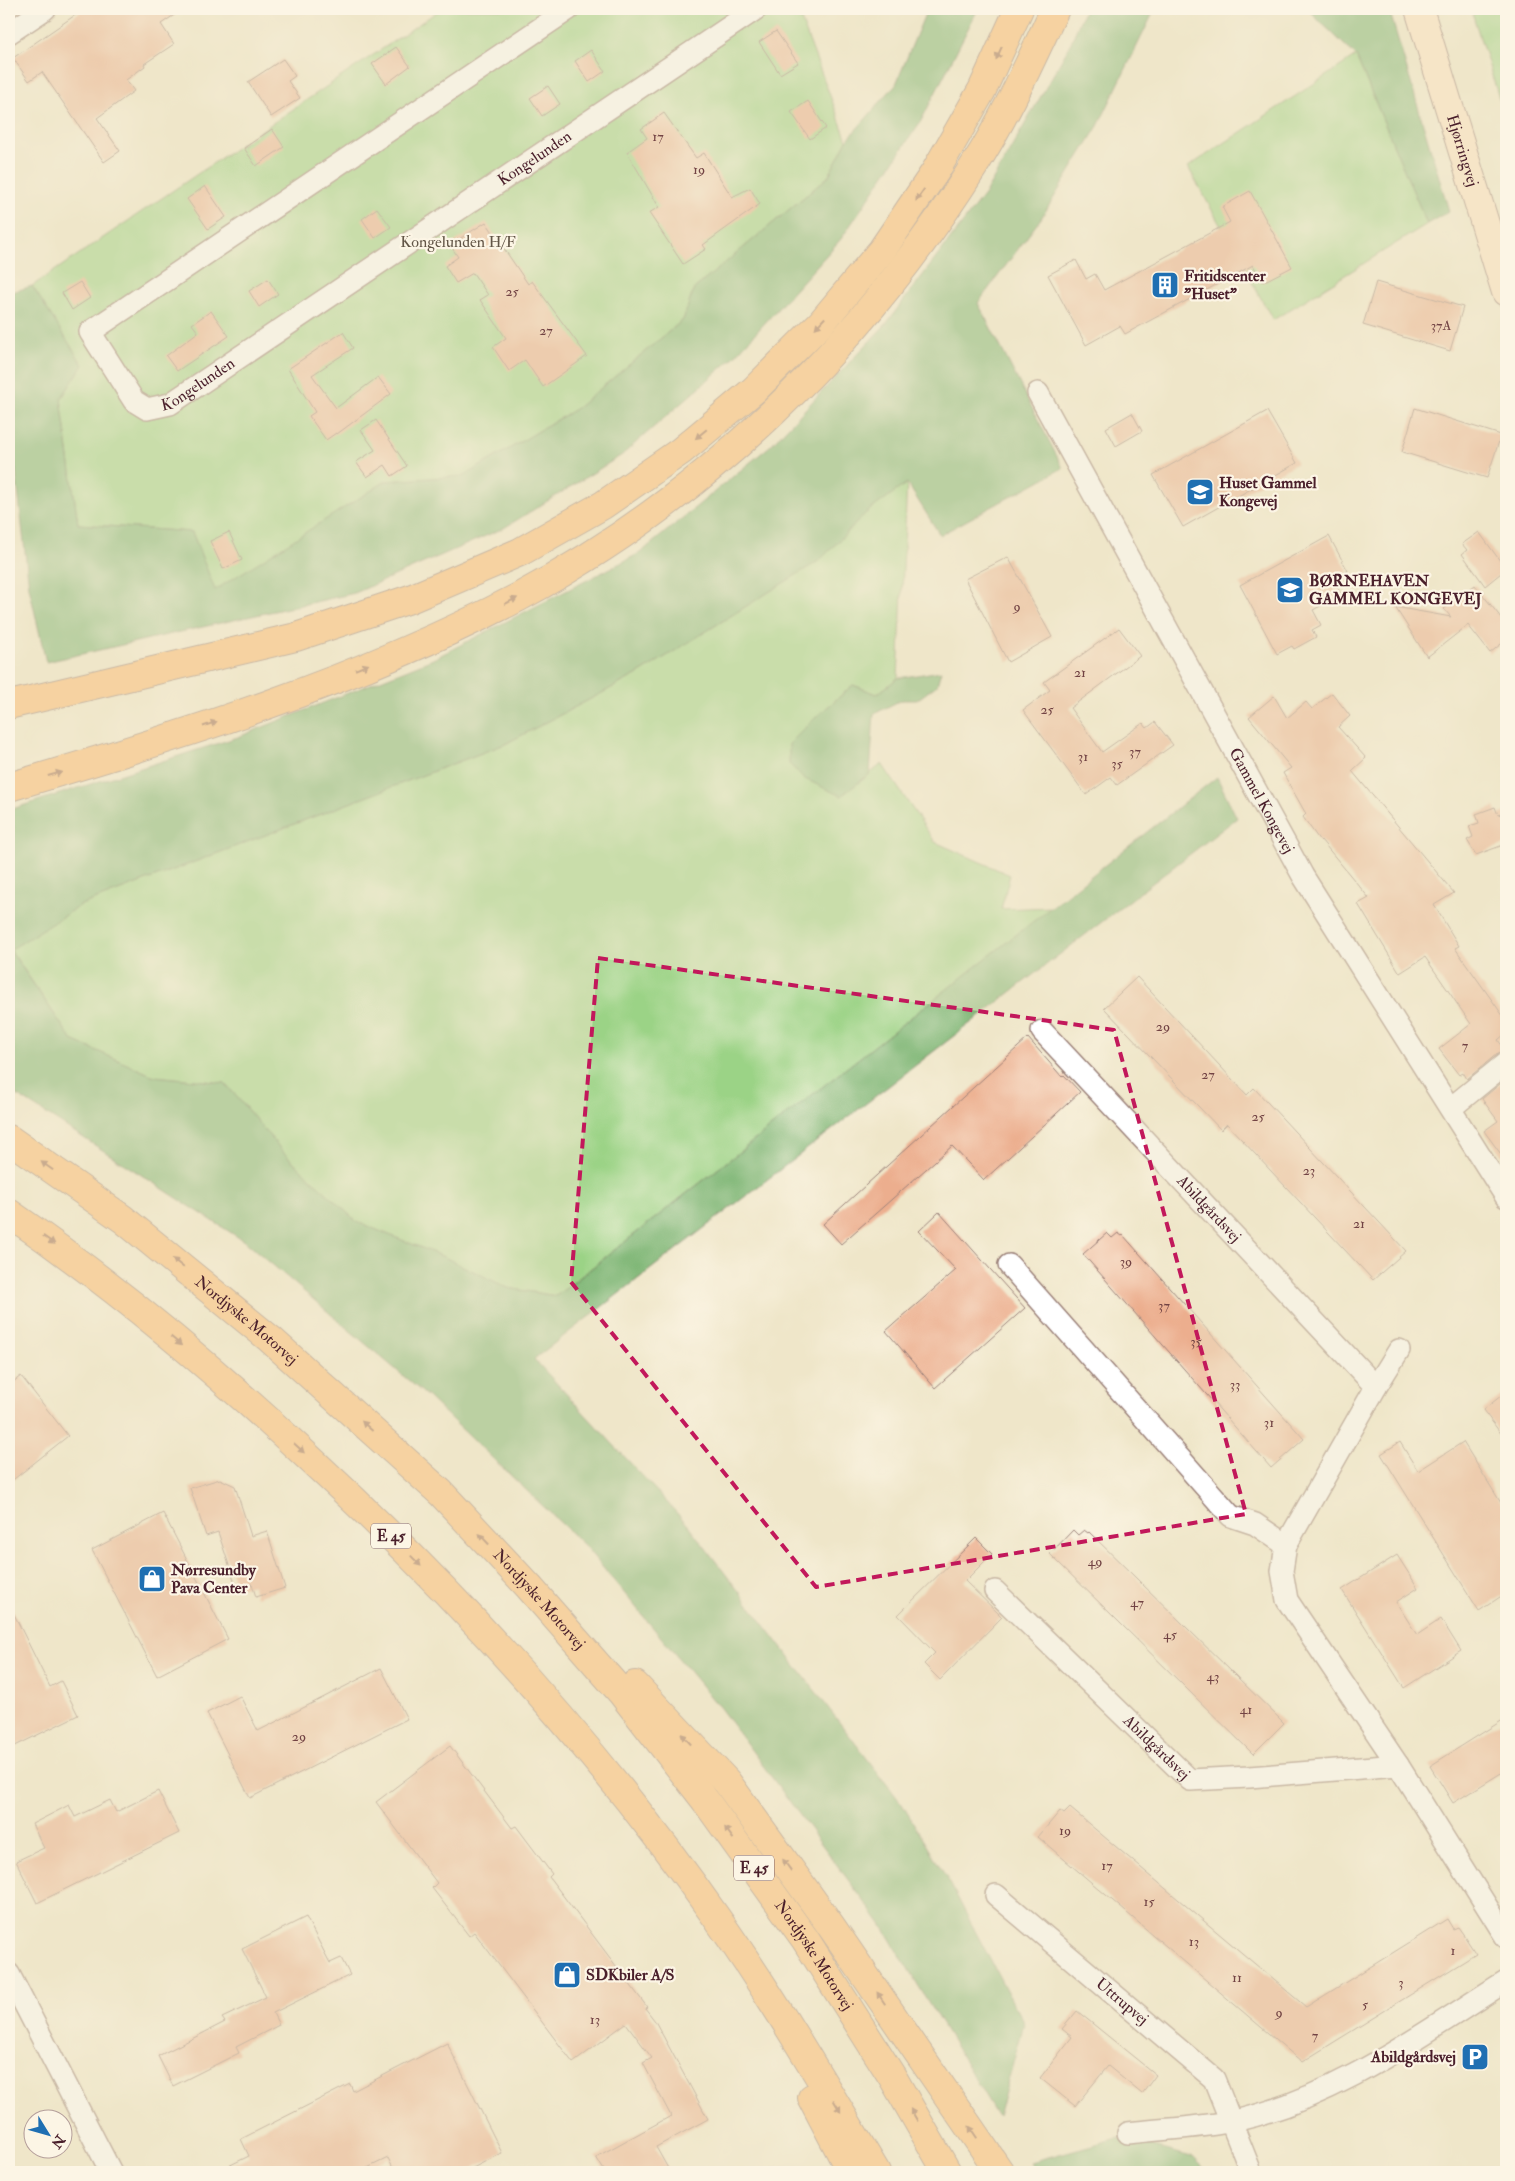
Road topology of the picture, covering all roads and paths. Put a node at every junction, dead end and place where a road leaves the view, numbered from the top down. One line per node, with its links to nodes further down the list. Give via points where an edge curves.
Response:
1 (44, 9): 7 (street)
2 (569, 9): 3 (street, Kongelunden, via 90,332 134,401 147,409 170,404)
3 (756, 9)
4 (1019, 9): 10 (highway, one-way to 10, via 982,90 945,156 882,250 821,323 754,390 681,451 618,494 520,552 410,598 296,637)
5 (1055, 9): 11 (highway, one-way to 5, via 132,751 272,702 439,636 520,596 598,550 673,498 743,441 809,378 870,311 926,239 976,163 1020,84)
6 (1419, 9): 8 (main road, Hjørringvej)
7 (9, 33)
8 (1506, 292)
9 (1038, 393): 14 (street, Gammel Kongevej, via 1303,876)
10 (9, 706)
11 (9, 787)
12 (1042, 1031): 20 (street, Abildgårdsvej)
13 (1506, 1063): 14 (street)
14 (1451, 1108): 16 (street, Gammel Kongevej)
15 (9, 1139): 22 (highway, Nordjyske Motorvej / E 45, one-way to 15, via 441,1494 270,1339 123,1219)
16 (1506, 1197)
17 (9, 1213): 26 (highway, E 45, one-way to 26, via 78,1260 245,1398 372,1516 487,1634 582,1741)
18 (1009, 1266): 21 (street, via 1232,1516 1255,1524)
19 (1398, 1350): 20 (street)
20 (1376, 1387): 21 (street)
21 (1286, 1545): 24 (street, via 1282,1571 1288,1600)
22 (529, 1587): 35 (highway, Nordjyske Motorvej / E 45, one-way to 22, via 893,2078 805,1939 705,1800 621,1692); 36 (highway, one-way to 22, via 832,1926 727,1782 632,1681)
23 (996, 1591): 24 (street, Abildgårdsvej, via 1190,1780)
24 (1398, 1765): 27 (street)
25 (996, 1895): 30 (street, Uttrupvej, via 1214,2079)
26 (716, 1917): 33 (highway); 34 (highway, E 45, one-way to 34, via 803,2050)
27 (1506, 1938)
28 (9, 1974): 32 (street)
29 (1506, 1981): 30 (street, via 1358,2075 1315,2095)
30 (1232, 2121): 31 (street); 37 (street, Uttrupvej)
31 (1128, 2133)
32 (111, 2172)
33 (851, 2172)
34 (876, 2172)
35 (947, 2172)
36 (1000, 2172)
37 (1251, 2172)

